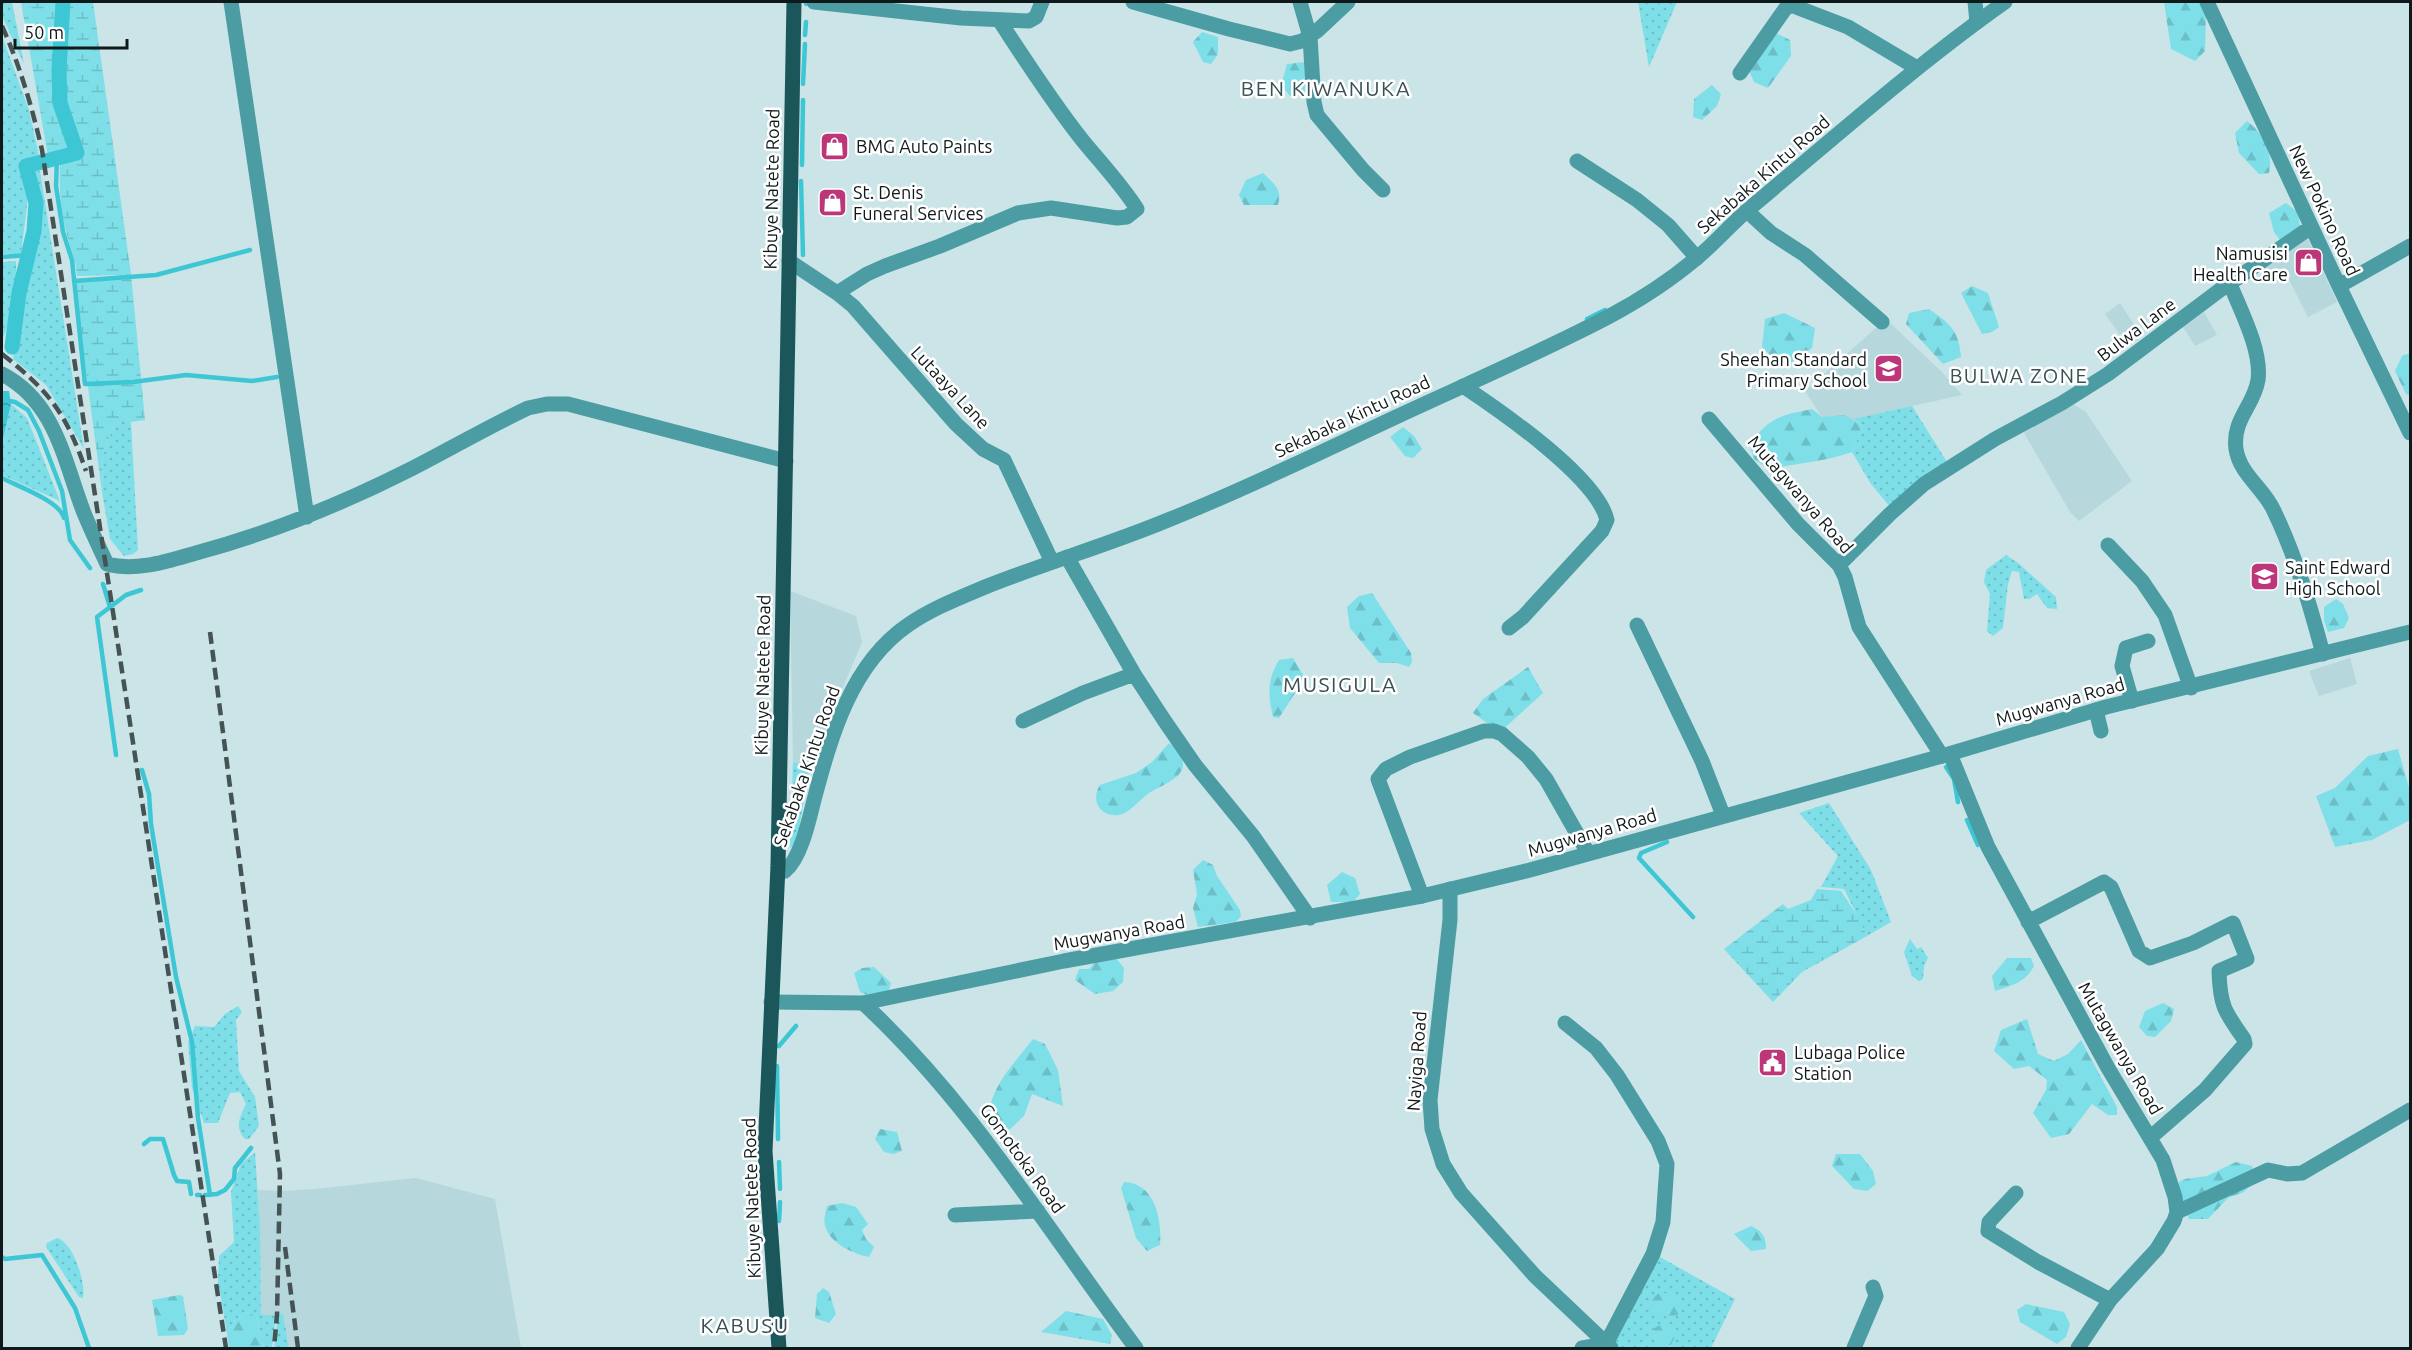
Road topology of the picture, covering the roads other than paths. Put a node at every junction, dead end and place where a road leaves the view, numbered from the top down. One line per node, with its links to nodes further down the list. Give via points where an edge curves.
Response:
1 (231, 2): 32 (street)
2 (794, 2): 22 (main road, Kibuye Natete Road)
3 (814, 2): 11 (street)
4 (1042, 2): 11 (street, via 1032,20)
5 (1133, 2): 13 (street, via 1284,43)
6 (1300, 2): 13 (street)
7 (1348, 2): 13 (street)
8 (1976, 2): 12 (street)
9 (2005, 2): 12 (street, Sekabaka Kintu Road)
10 (2207, 2): 19 (street, New Pokino Road)
11 (999, 20): 25 (street, via 1036,77 1137,209 1127,217 1117,218 1051,208 1018,213 885,266)
12 (1977, 22): 14 (street, Sekabaka Kintu Road)
13 (1310, 37): 17 (street, via 1317,115)
14 (1917, 68): 15 (street, via 1848,27 1791,5); 18 (street, Sekabaka Kintu Road)
15 (1740, 73)
16 (1577, 161): 21 (street, via 1668,225)
17 (1383, 190)
18 (1747, 211): 21 (street, Sekabaka Kintu Road); 26 (street)
19 (2311, 227): 23 (street, Bulwa Lane); 24 (street, New Pokino Road)
20 (2410, 246): 24 (street)
21 (1697, 258): 28 (street, Sekabaka Kintu Road, via 1622,309)
22 (789, 261): 25 (street, Lutaaya Lane); 31 (main road, Kibuye Natete Road)
23 (2230, 284): 36 (street, Bulwa Lane, via 2108,374 1924,484); 41 (street, via 2259,363 2258,382 2237,426 2236,448 2241,466 2273,507 2288,542)
24 (2339, 286): 30 (street, New Pokino Road)
25 (837, 293): 35 (street, Lutaaya Lane, via 853,306 956,424 983,449 1004,460)
26 (1882, 322)
27 (2, 374): 32 (street, via 26,389 51,425 107,564 131,567 177,558)
28 (1463, 386): 34 (street, Sekabaka Kintu Road, via 1165,522); 38 (street, via 1520,426 1564,464 1600,502 1607,520 1602,531)
29 (1709, 419): 36 (street, Mutagwanya Road, via 1798,524)
30 (2410, 433)
31 (786, 461): 32 (street, via 568,404 547,404 515,414 410,470); 51 (main road, Kibuye Natete Road)
32 (307, 517)
33 (2108, 545): 43 (street, via 2142,581 2165,615)
34 (1067, 557): 35 (street, Sekabaka Kintu Road); 42 (street)
35 (1052, 562): 51 (street, Sekabaka Kintu Road, via 934,610 908,624 884,644 864,667 841,718 822,770 807,830 792,865 785,870)
36 (1839, 565): 48 (street, Mutagwanya Road, via 1859,627)
37 (1637, 626): 49 (street, via 1702,761)
38 (1509, 628)
39 (2410, 632): 41 (street, Mugwanya Road)
40 (2148, 641): 44 (street, via 2126,648 2122,666)
41 (2324, 654): 43 (street, Mugwanya Road)
42 (1134, 674): 46 (street); 54 (street, via 1195,765 1259,844)
43 (2191, 687): 44 (street, Mugwanya Road)
44 (2132, 701): 45 (street, Mugwanya Road)
45 (2096, 710): 47 (street); 48 (street, Mugwanya Road)
46 (1023, 721)
47 (2101, 731)
48 (1946, 755): 49 (street, Mugwanya Road); 55 (street, Mutagwanya Road)
49 (1723, 815): 50 (street, Mugwanya Road)
50 (1588, 853): 52 (street, Mugwanya Road); 53 (street, via 1546,779 1528,757 1502,734 1484,731 1410,757 1386,769 1378,779)
51 (778, 866): 56 (main road, Kibuye Natete Road)
52 (1450, 890): 53 (street, Mugwanya Road); 67 (street, Nayiga Road, via 1430,1100 1432,1129 1443,1164 1461,1193 1535,1276)
53 (1422, 896): 54 (street, Mugwanya Road)
54 (1310, 918): 57 (street, Mugwanya Road, via 1064,961)
55 (2028, 922): 60 (street, Mutagwanya Road, via 2108,1068); 60 (street, via 2104,882 2111,886 2139,951 2150,958 2233,923 2247,959 2219,971 2219,990 2224,1011 2245,1044 2205,1090)
56 (771, 1002): 57 (street, Mugwanya Road); 68 (main road, Kibuye Natete Road, via 765,1151)
57 (863, 1003): 62 (street, Gomotoka Road, via 955,1100)
58 (1565, 1023): 67 (street, via 1607,1062 1638,1105 1668,1164 1663,1222 1656,1246)
59 (2410, 1110): 63 (street, via 2302,1173 2268,1170)
60 (2151, 1137): 63 (street, Mutagwanya Road, via 2163,1160)
61 (2016, 1193): 66 (street, via 1989,1222 1988,1231)
62 (1038, 1211): 64 (street); 69 (street, Gomotoka Road)
63 (2177, 1212): 66 (street, via 2157,1249)
64 (955, 1215)
65 (1873, 1287): 71 (street, via 1876,1296)
66 (2110, 1300): 72 (street)
67 (1608, 1346): 70 (street)
68 (779, 1348)
69 (1136, 1348)
70 (1582, 1348)
71 (1854, 1348)
72 (2078, 1348)

